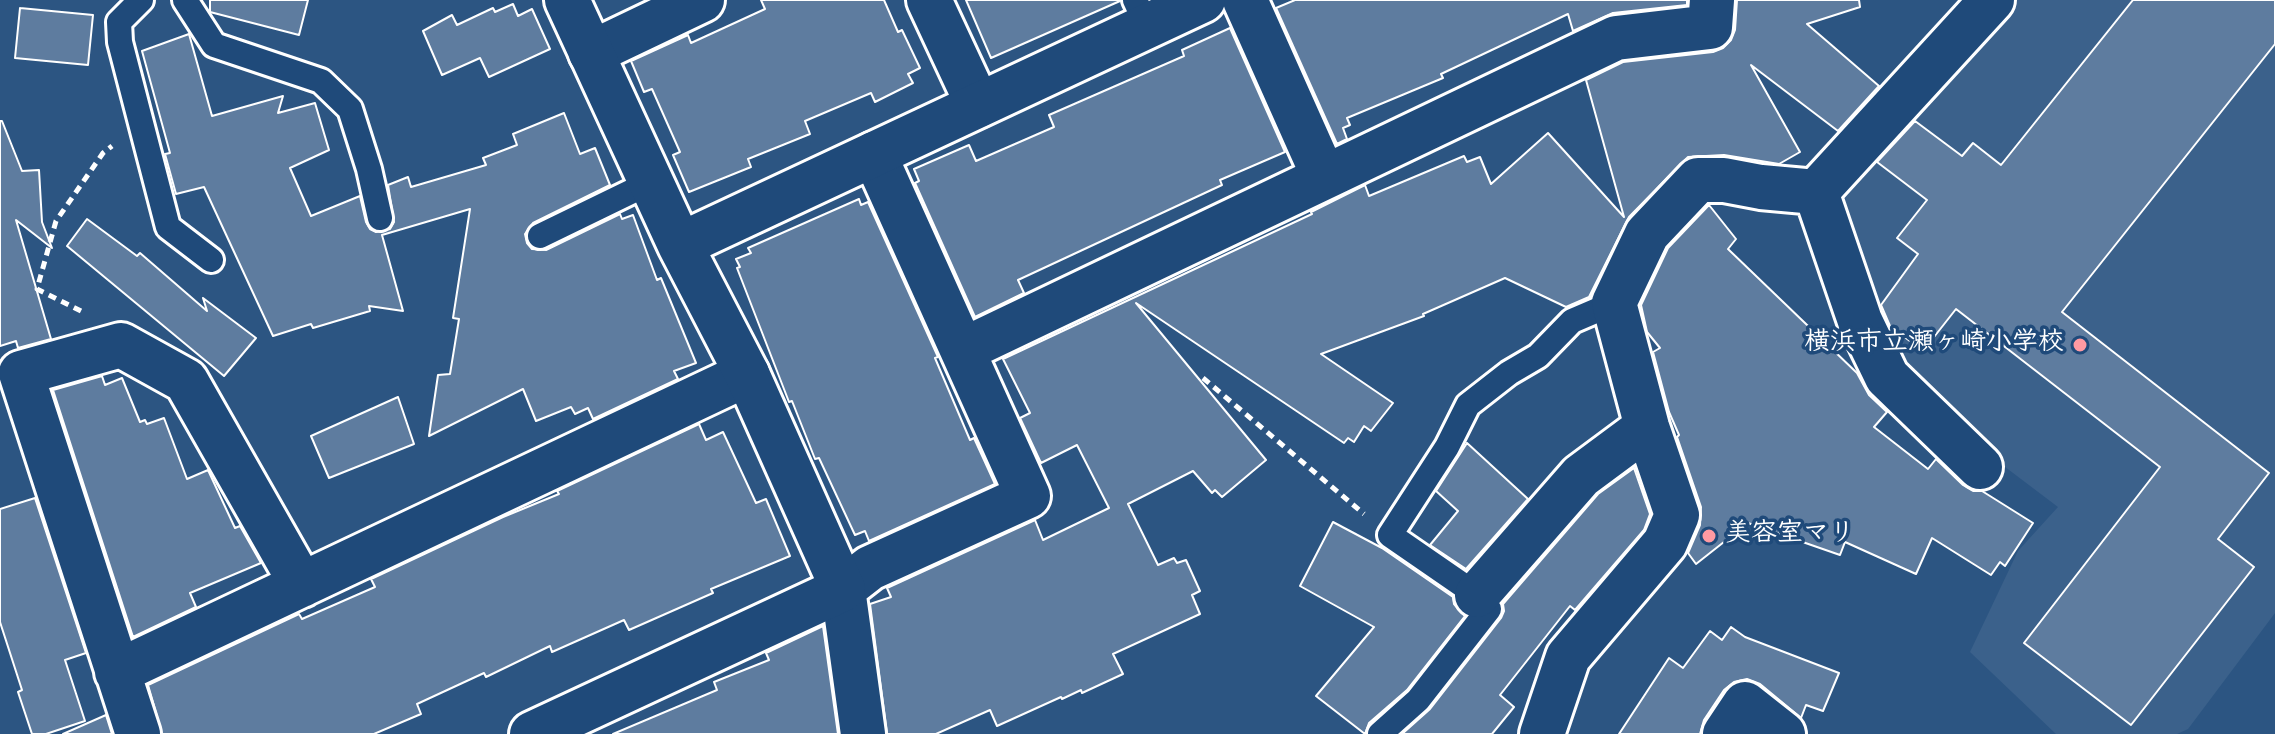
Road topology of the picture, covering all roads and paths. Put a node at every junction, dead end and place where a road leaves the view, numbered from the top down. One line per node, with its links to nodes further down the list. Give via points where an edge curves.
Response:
1 (141, 0): 13 (lane, via 119,22)
2 (185, 0): 18 (lane, via 214,45 321,81 350,109)
3 (567, 0): 11 (street)
4 (702, 0): 11 (street)
5 (929, 0): 12 (street)
6 (1203, 0): 10 (street)
7 (1245, 0): 15 (street)
8 (1712, 0): 15 (street, via 1710,27 1616,38)
9 (1992, 0): 17 (street)
10 (1141, 13): 12 (street)
11 (591, 53): 16 (street)
12 (978, 105): 14 (street)
13 (140, 121): 21 (lane, via 168,227); 24 (path, via 103,153 56,221 37,289 91,316)
14 (874, 154): 20 (street); 23 (street)
15 (1324, 177): 23 (street)
16 (651, 182): 19 (lane); 20 (street)
17 (1816, 192): 22 (street, via 1698,180 1647,234); 28 (street, via 1860,321 1887,377)
18 (380, 218)
19 (540, 236)
20 (680, 245): 25 (street)
21 (211, 260)
22 (1614, 303): 27 (street); 29 (lane, via 1572,321 1538,356 1468,405)
23 (963, 350): 31 (street, via 1028,496 870,568)
24 (103, 351): 30 (street, via 121,345 186,381); 33 (street, via 21,373)
25 (747, 374): 30 (street); 31 (street)
26 (1203, 378): 29 (path)
27 (1647, 427): 32 (street, via 1581,476); 38 (street, via 1677,515 1665,543 1568,657)
28 (1980, 467)
29 (1390, 535): 32 (lane)
30 (302, 585): 33 (street)
31 (843, 589): 35 (street); 36 (street)
32 (1477, 595): 37 (lane, via 1489,609 1418,700)
33 (117, 672): 34 (street)
34 (138, 734)
35 (532, 734)
36 (863, 734)
37 (1380, 734)
38 (1542, 734)
39 (1725, 734): 40 (street, via 1745,704)
40 (1783, 734)

